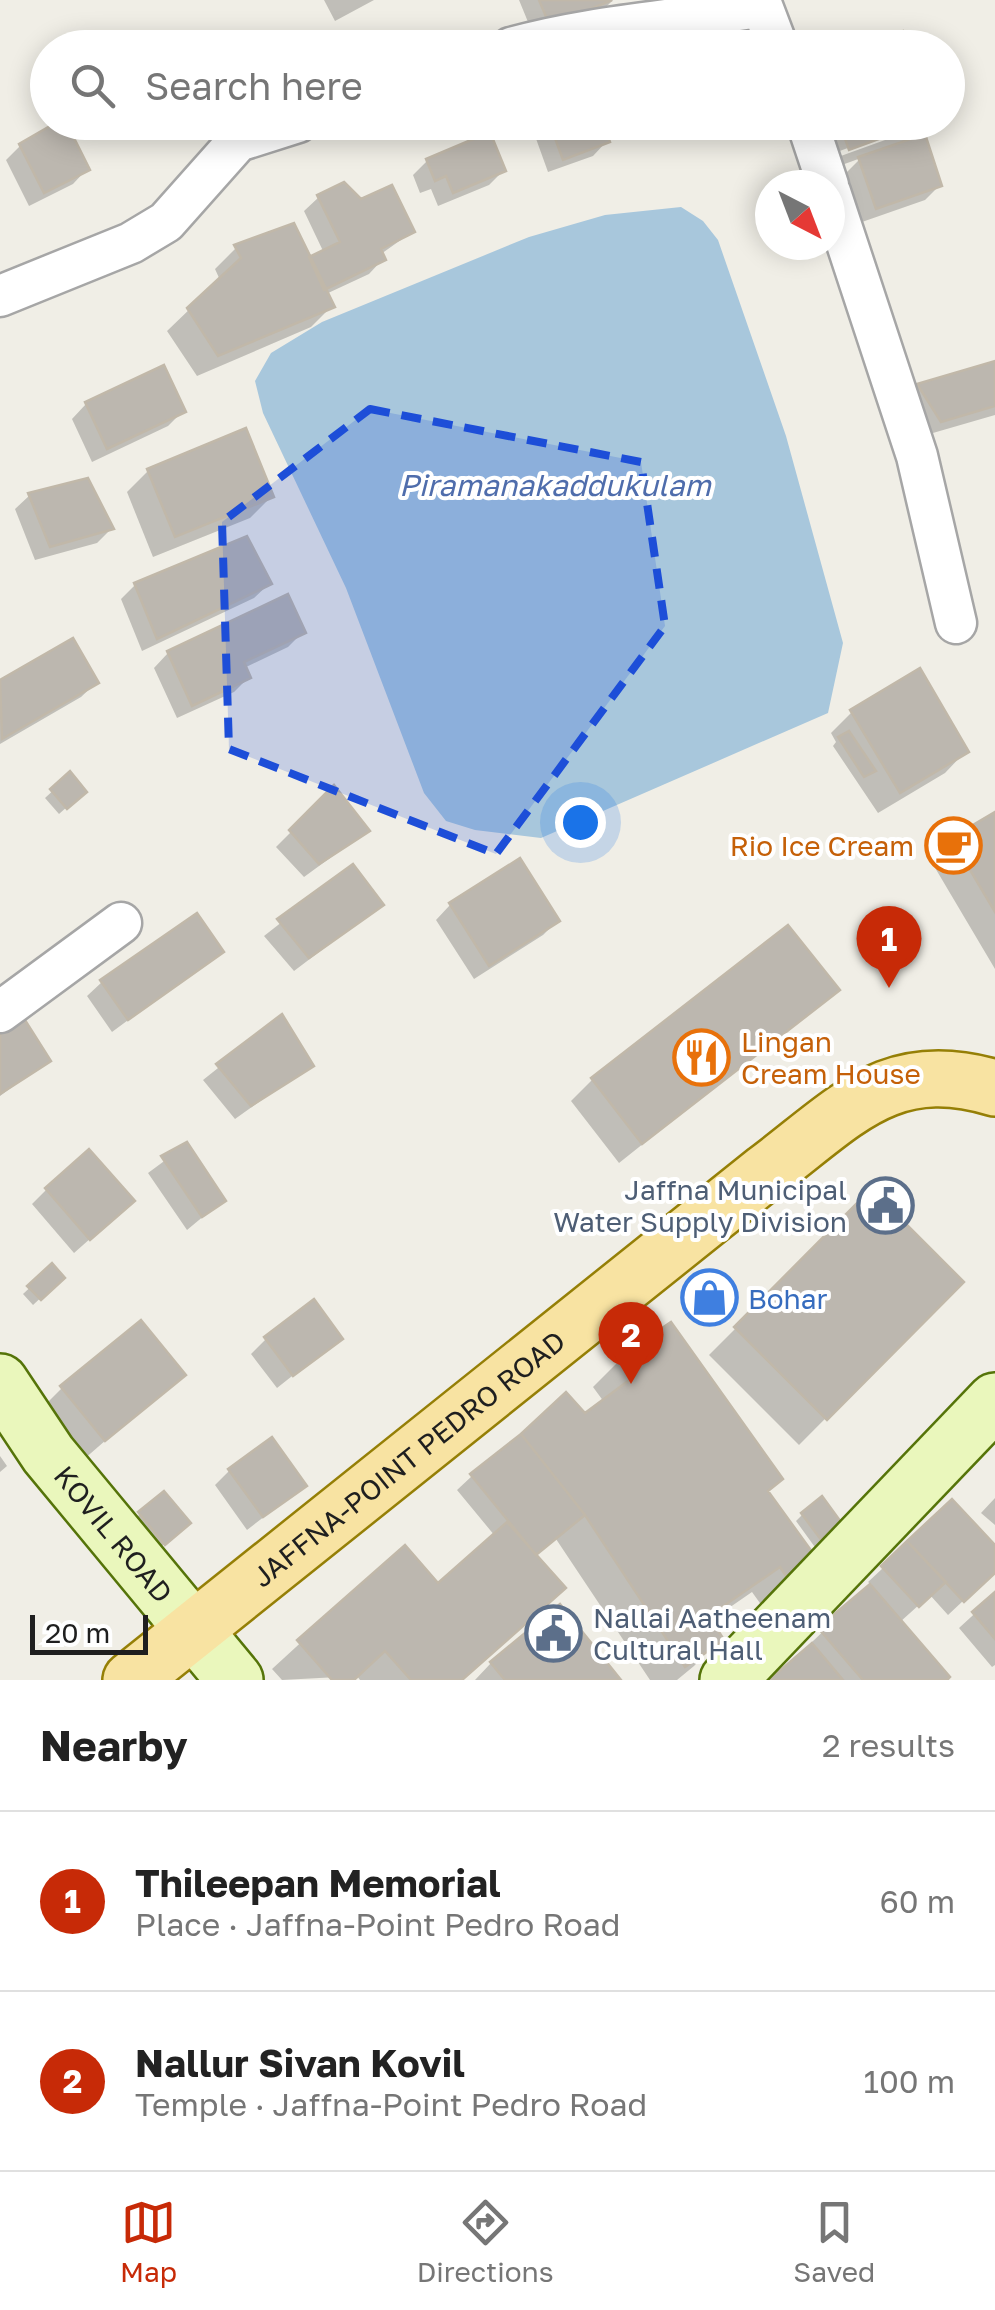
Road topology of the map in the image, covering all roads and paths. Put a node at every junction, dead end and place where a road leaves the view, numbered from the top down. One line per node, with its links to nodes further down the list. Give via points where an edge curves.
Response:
1 (573, 30): 2 (street, via 762,6)
2 (771, 30)
3 (241, 140): 7 (street, via 166,222)
4 (813, 140): 5 (street)
5 (823, 170)
6 (845, 237): 8 (street, via 917,456)
7 (0, 296)
8 (956, 622)
9 (121, 922): 10 (street)
10 (0, 1012)
11 (995, 1088): 14 (main road, JAFFNA-POINT PEDRO ROAD, via 929,1076 867,1097)
12 (0, 1382): 14 (street, KOVIL ROAD, via 48,1454)
13 (995, 1401): 17 (street)
14 (194, 1626): 15 (main road, JAFFNA-POINT PEDRO ROAD); 16 (street, KOVIL ROAD)
15 (131, 1680)
16 (235, 1680)
17 (728, 1680)

